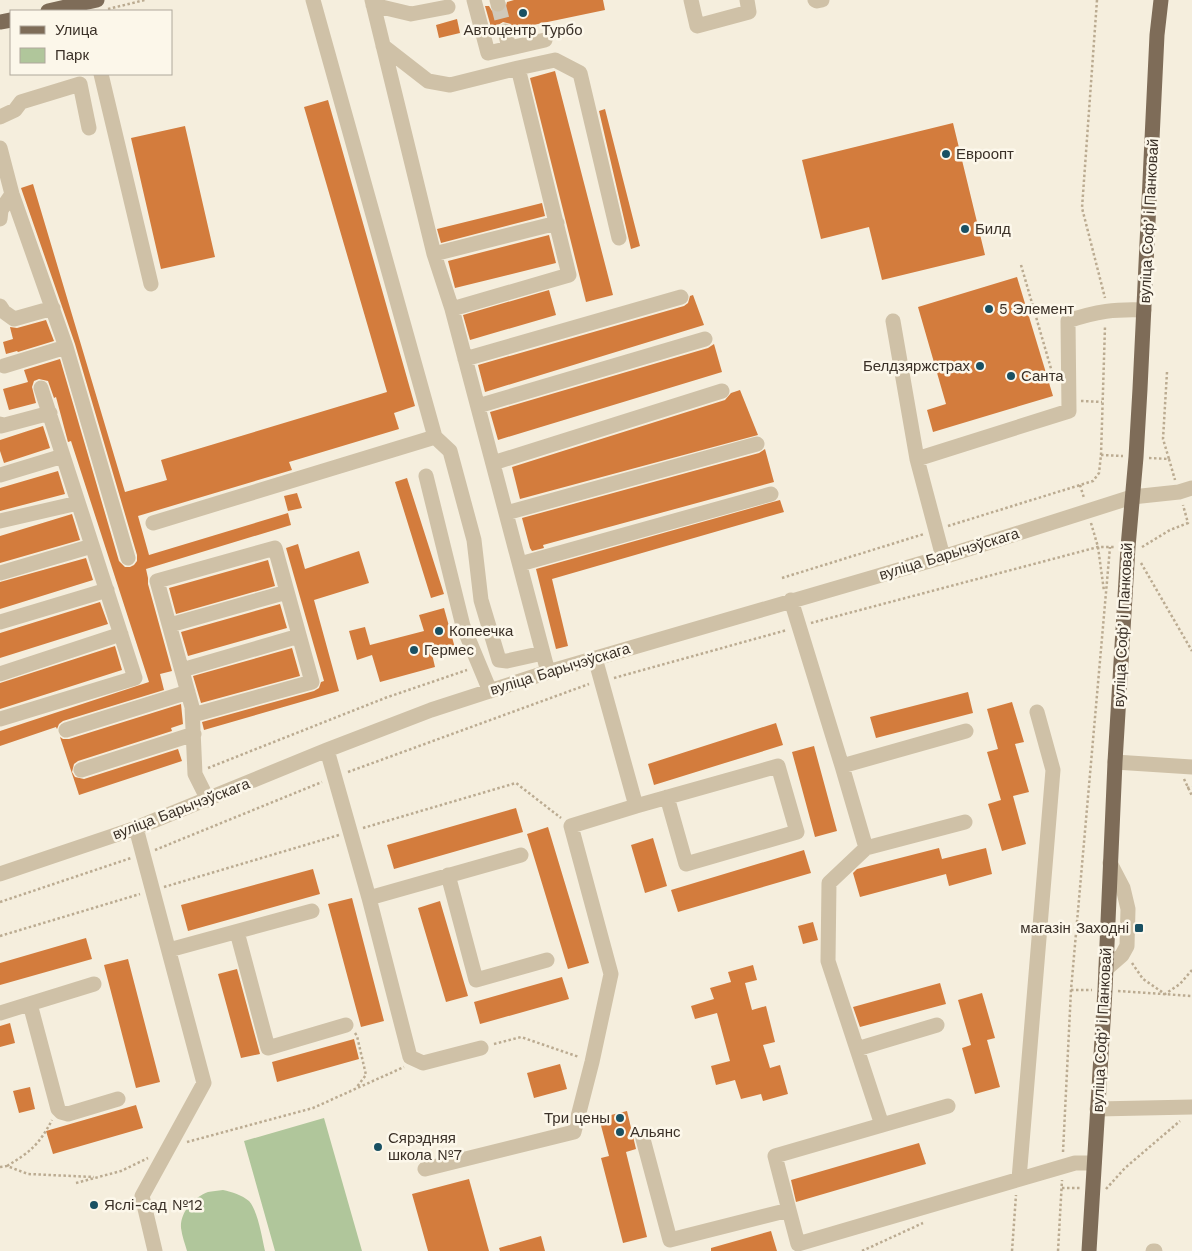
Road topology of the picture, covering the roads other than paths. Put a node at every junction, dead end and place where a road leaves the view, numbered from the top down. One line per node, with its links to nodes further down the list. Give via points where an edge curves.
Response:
1 (313, 0): 43 (street)
2 (474, 0): 15 (street, via 488,53)
3 (691, 0): 4 (street, via 697,26 749,12)
4 (747, 0)
5 (816, 0): 6 (street)
6 (822, 0)
7 (1161, 0): 32 (main road, вуліца Софʼі Панковай)
8 (373, 3): 10 (street, via 411,14); 14 (street)
9 (93, 6): 11 (main road)
10 (448, 7)
11 (57, 10)
12 (505, 31): 15 (street)
13 (545, 40): 15 (street)
14 (383, 46): 16 (street, via 428,81 450,85); 26 (street)
15 (509, 48)
16 (518, 68): 24 (street); 25 (street, via 555,60 580,73)
17 (101, 75): 27 (street)
18 (79, 79): 19 (street, via 22,102); 20 (street)
19 (0, 116)
20 (89, 128)
21 (0, 148): 22 (street)
22 (12, 194): 23 (street, via 1,210); 30 (street)
23 (0, 219)
24 (557, 223): 26 (street); 31 (street, via 569,275)
25 (619, 238)
26 (434, 254): 31 (street)
27 (151, 284)
28 (681, 297): 36 (street)
29 (0, 306): 30 (street, via 14,319)
30 (53, 308): 35 (street)
31 (452, 309): 36 (street)
32 (1144, 310): 46 (street, via 1091,312 1068,321 1069,411); 52 (main road, вуліца Софʼі Панковай)
33 (893, 321): 46 (street)
34 (706, 339): 40 (street)
35 (66, 347): 37 (street); 59 (street)
36 (465, 359): 40 (street)
37 (4, 366)
38 (41, 388): 41 (street)
39 (722, 391): 47 (street)
40 (478, 406): 47 (street)
41 (50, 413): 42 (street); 45 (street)
42 (0, 424)
43 (435, 437): 56 (street); 69 (street, via 450,451 474,540 481,600 499,660)
44 (757, 444): 54 (street)
45 (64, 456): 48 (street); 53 (street)
46 (917, 459): 58 (street)
47 (493, 463): 54 (street)
48 (0, 475)
49 (426, 476): 74 (street, via 463,626)
50 (1192, 488): 52 (street, вуліца Барычэўскага)
51 (771, 494): 60 (street)
52 (1132, 497): 58 (street, вуліца Барычэўскага); 83 (main road, вуліца Софʼі Панковай)
53 (78, 503): 55 (street); 57 (street)
54 (506, 513): 60 (street)
55 (0, 520)
56 (154, 523)
57 (92, 546): 61 (street); 62 (street)
58 (943, 557): 64 (street, вуліца Барычэўскага)
59 (128, 558)
60 (520, 564): 69 (street)
61 (0, 573)
62 (106, 590): 65 (street); 67 (street)
63 (287, 592): 66 (street); 66 (street, via 275,548 158,581); 68 (street)
64 (791, 600): 70 (street, вуліца Барычэўскага); 84 (street)
65 (0, 622)
66 (170, 625): 71 (street)
67 (121, 634): 73 (street); 78 (street, via 135,678)
68 (299, 636): 71 (street); 77 (street, via 312,682)
69 (543, 653): 72 (street)
70 (596, 658): 72 (street, вуліца Барычэўскага); 89 (street)
71 (182, 670): 75 (street)
72 (548, 672): 74 (street, вуліца Барычэўскага)
73 (0, 674)
74 (490, 691): 82 (street, вуліца Барычэўскага)
75 (188, 692): 77 (street); 79 (street)
76 (1037, 712): 118 (street, via 1053,770)
77 (193, 715): 81 (street)
78 (0, 718)
79 (66, 730)
80 (966, 731): 84 (street)
81 (194, 734): 86 (street); 88 (street, via 195,774)
82 (327, 750): 88 (street, вуліца Барычэўскага); 97 (street)
83 (1115, 762): 85 (street); 94 (main road, вуліца Софʼі Панковай)
84 (842, 766): 92 (street)
85 (1192, 768)
86 (80, 770)
87 (667, 797): 87 (street, via 778,766 797,832 686,864); 89 (street)
88 (208, 800): 91 (street, вуліца Барычэўскага)
89 (636, 806): 117 (street, via 571,826 611,974 574,1132)
90 (965, 822): 92 (street)
91 (136, 828): 95 (street, вуліца Барычэўскага); 100 (street)
92 (866, 848): 109 (street, via 829,883 828,961)
93 (520, 854): 96 (street)
94 (1110, 863): 102 (main road, вуліца Софʼі Панковай); 102 (street, via 1128,909 1127,946)
95 (0, 874)
96 (448, 875): 97 (street); 101 (street, via 476,980)
97 (370, 898): 108 (street, via 410,1057 423,1063)
98 (312, 911): 99 (street)
99 (236, 932): 100 (street); 106 (street, via 268,1048)
100 (169, 950): 120 (street, via 204,1084 142,1196)
101 (547, 960)
102 (1106, 969): 112 (main road, вуліца Софʼі Панковай)
103 (94, 984): 104 (street)
104 (30, 1004): 105 (street); 110 (street, via 58,1109 68,1114)
105 (0, 1013)
106 (346, 1025)
107 (937, 1025): 109 (street)
108 (481, 1048)
109 (857, 1049): 114 (street)
110 (118, 1099)
111 (948, 1106): 114 (street)
112 (1097, 1109): 113 (street); 116 (main road, вуліца Софʼі Панковай)
113 (1189, 1111)
114 (882, 1125): 119 (street, via 775,1156)
115 (643, 1139): 119 (street, via 670,1240)
116 (1094, 1163): 118 (street, via 1075,1163); 121 (main road, вуліца Софʼі Панковай)
117 (425, 1169)
118 (1018, 1184): 119 (street, via 798,1244)
119 (789, 1210)
120 (155, 1251)
121 (1089, 1251)

